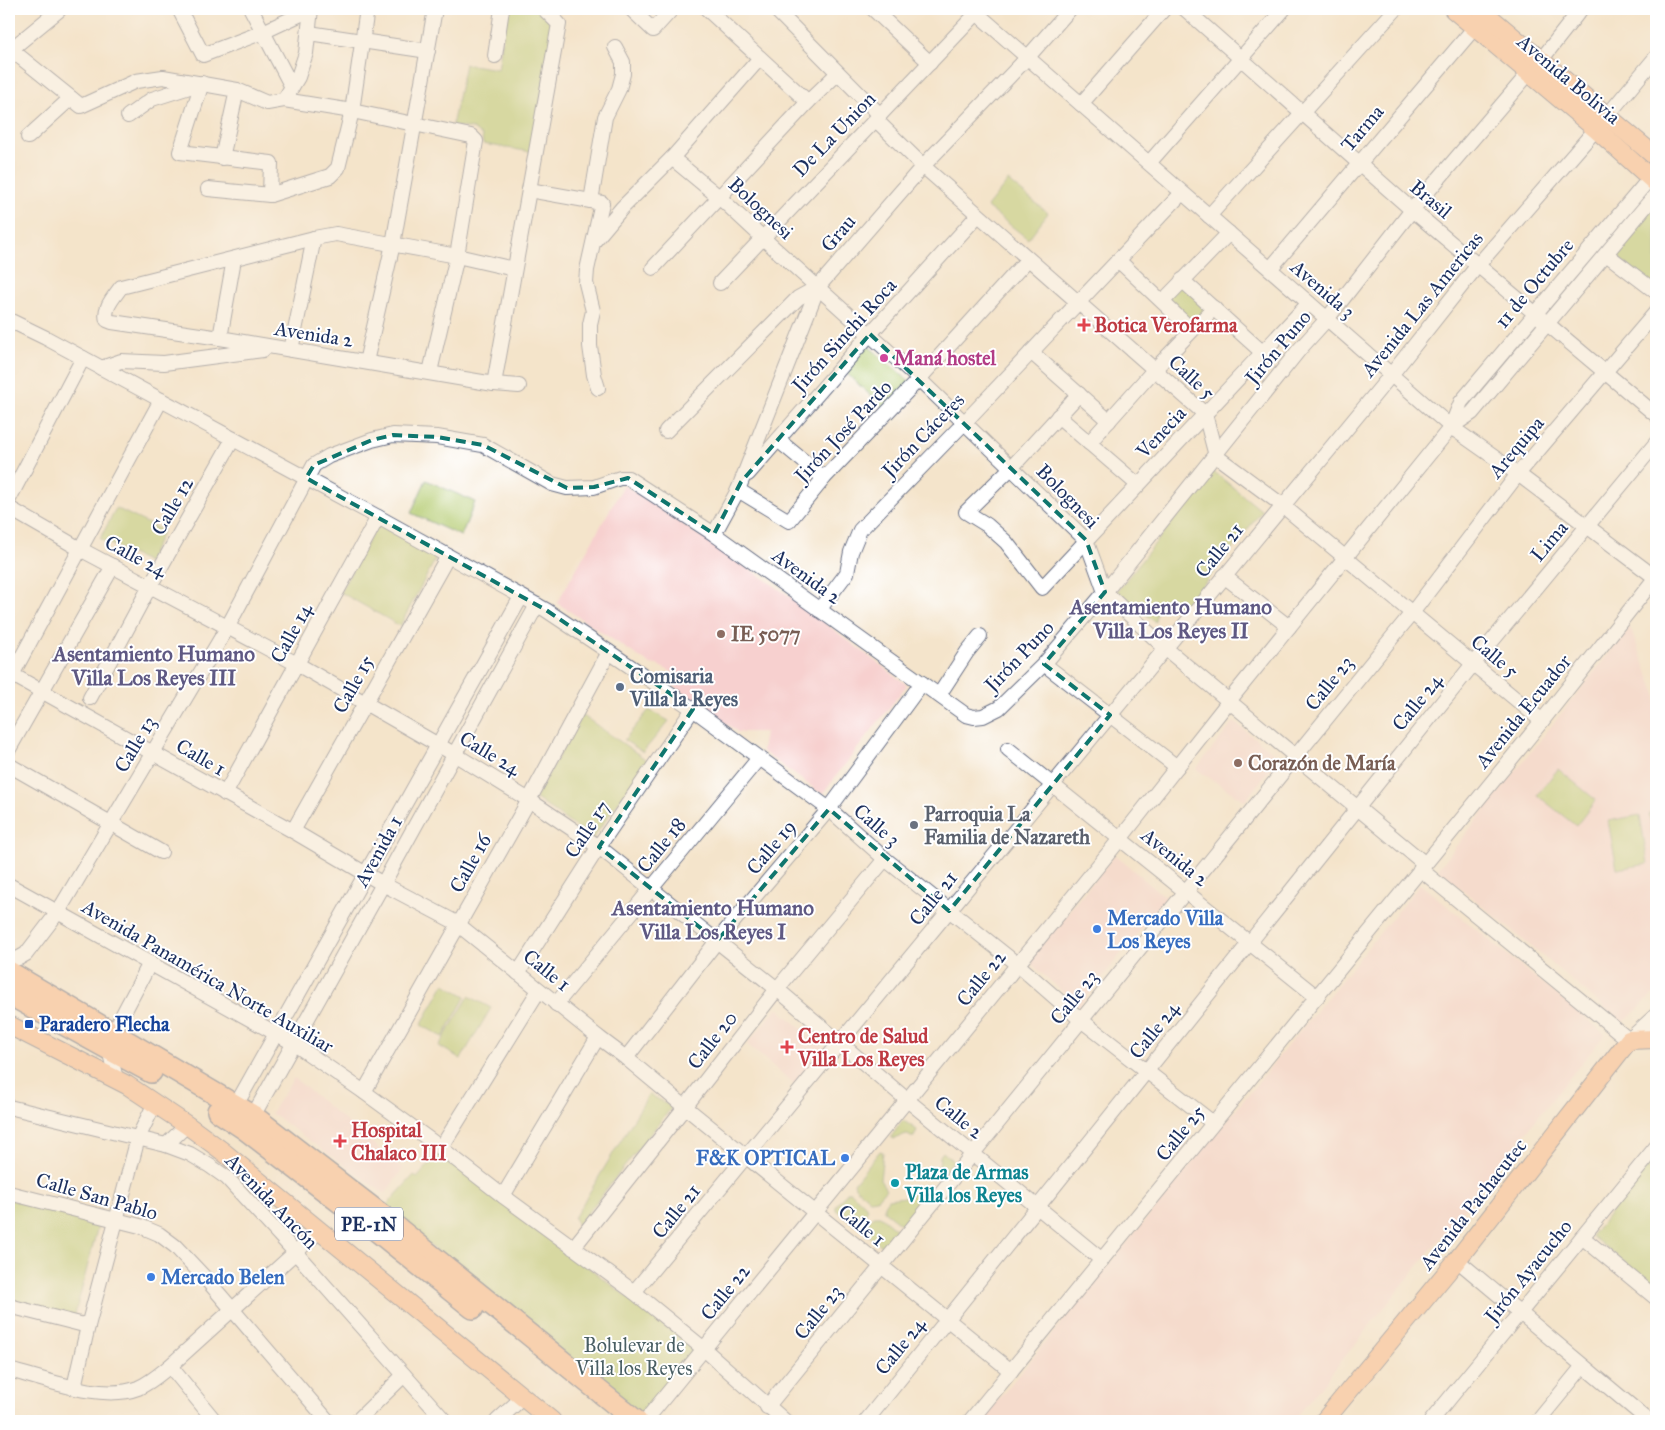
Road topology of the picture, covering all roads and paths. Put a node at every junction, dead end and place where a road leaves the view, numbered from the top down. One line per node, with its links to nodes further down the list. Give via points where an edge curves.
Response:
1 (179, 9): 24 (street, via 204,55)
2 (251, 9): 24 (street)
3 (311, 9): 24 (street); 25 (street)
4 (366, 9): 26 (street)
5 (435, 9): 29 (street)
6 (502, 9): 30 (street)
7 (544, 9): 62 (street, via 559,24)
8 (631, 9): 9 (street, via 653,30)
9 (672, 9)
10 (707, 9): 33 (street)
11 (775, 9): 37 (street, Calle 5)
12 (874, 9): 36 (street)
13 (1070, 9): 31 (street, Grau)
14 (1164, 9): 45 (street)
15 (1185, 9): 34 (street, Brasil)
16 (1284, 9): 34 (street)
17 (1396, 9): 47 (street)
18 (1453, 9): 23 (main road, Avenida Bolivia)
19 (1581, 9): 35 (street)
20 (59, 10): 28 (street)
21 (975, 11): 31 (street, Avenida 3); 36 (street, De La Union)
22 (1483, 11): 23 (street, Tarma); 35 (main road, Avenida Bolivia)
23 (1474, 27): 38 (main road, Avenida Bolivia); 58 (street, Tarma)
24 (263, 32): 40 (street)
25 (309, 33): 26 (street); 40 (street, via 306,53)
26 (362, 42): 29 (street); 46 (street)
27 (614, 46): 66 (street, via 623,62 623,74 605,117)
28 (10, 49): 42 (street)
29 (428, 51): 51 (street)
30 (495, 56)
31 (1028, 57): 45 (street, Avenida 3); 59 (street, Grau)
32 (1656, 57): 49 (street)
33 (760, 58): 44 (street); 56 (street)
34 (1241, 58): 47 (street, Brasil); 57 (street)
35 (1541, 60): 49 (main road, Avenida Bolivia)
36 (930, 63): 50 (street, De La Union)
37 (838, 73): 44 (street); 50 (street, Calle 5)
38 (1529, 73): 52 (main road, Avenida Bolivia); 67 (street, Jirón Puno)
39 (202, 84): 41 (street); 42 (street, via 151,78 136,81 80,106); 48 (street, via 152,99); 55 (street, via 180,152)
40 (292, 87): 43 (street)
41 (237, 90): 43 (street, via 267,103); 55 (street)
42 (71, 98): 53 (street)
43 (284, 100): 46 (street)
44 (808, 102): 65 (street)
45 (1081, 104): 57 (street, Avenida 3)
46 (352, 111): 51 (street); 64 (street, via 338,168 330,176)
47 (1303, 113): 58 (street, Brasil); 69 (street)
48 (128, 116)
49 (1607, 116): 54 (main road, Avenida Bolivia)
50 (878, 117): 59 (street, Calle 5); 72 (street, De La Union)
51 (414, 126): 74 (street); 76 (street, via 470,136 476,141)
52 (1596, 129): 60 (main road, Avenida Bolivia); 80 (street, Avenida Las Americas)
53 (28, 137)
54 (1656, 157)
55 (222, 158): 64 (street, via 271,163)
56 (672, 158): 65 (street, Bolognesi); 73 (street)
57 (1149, 163): 63 (street, Avenida 3)
58 (1359, 163): 67 (street, Brasil); 83 (street, Tarma)
59 (923, 166): 68 (street, Calle 5); 86 (street, Grau)
60 (1655, 181): 75 (street, 11 de Octubre); 93 (street, 11 de Octubre)
61 (208, 189): 64 (street)
62 (529, 190): 66 (street); 82 (street)
63 (1182, 193): 69 (street, Avenida 3); 79 (street, Jirón Cáceres)
64 (270, 195)
65 (719, 196): 72 (street, Bolognesi); 81 (street)
66 (591, 201): 73 (street, via 602,203)
67 (1412, 210): 80 (street, Brasil); 94 (street, Jirón Puno)
68 (978, 215): 78 (street, Calle 5); 98 (street, Jirón Sinchi Roca)
69 (1209, 216): 70 (street, Avenida 3)
70 (1229, 233): 83 (street, Avenida 3); 84 (street)
71 (314, 238): 74 (street, via 336,234); 77 (street); 100 (street)
72 (763, 238): 85 (street, De La Union); 86 (street, Bolognesi)
73 (595, 240): 113 (street, via 586,283 593,311 590,346)
74 (393, 244): 76 (street); 104 (street)
75 (1606, 254): 87 (street); 96 (street, 11 de Octubre)
76 (457, 256): 82 (street); 107 (street)
77 (234, 259): 99 (street); 99 (street, Avenida 2, via 120,287 106,308 105,316 112,322)
78 (1028, 259): 89 (street, Calle 5); 110 (street, Jirón José Pardo)
79 (1118, 260): 88 (street); 89 (street, Jirón Cáceres)
80 (1478, 265): 93 (street, Brasil); 109 (street, Avenida Las Americas)
81 (653, 268)
82 (514, 269): 111 (street)
83 (1270, 269): 90 (street, Avenida 3)
84 (1182, 280): 88 (street); 91 (street)
85 (720, 283)
86 (818, 287): 98 (street, Bolognesi); 122 (street, via 798,298); 134 (street, Grau)
87 (1656, 292)
88 (1163, 301): 97 (street)
89 (1078, 303): 101 (street, Jirón Cáceres); 106 (street, Calle 5)
90 (1309, 303): 94 (street, Avenida 3); 102 (street, Venecia)
91 (1214, 308): 97 (street); 102 (street)
92 (1656, 312): 108 (street, Arequipa)
93 (1534, 313): 96 (street, Brasil); 121 (street, 11 de Octubre, via 1461,402)
94 (1327, 319): 109 (street, Avenida 3); 127 (street, Jirón Puno)
95 (9, 321): 103 (street, Calle 3)
96 (1548, 324): 108 (street, Brasil); 121 (street, 11 de Octubre, via 1472,413)
97 (1192, 330): 106 (street)
98 (870, 334): 110 (street, Bolognesi); 124 (street, Jirón Sinchi Roca)
99 (220, 338): 100 (street, Avenida 2)
100 (285, 349): 104 (street, Avenida 2); 105 (street, via 164,363 121,361)
101 (1031, 352): 114 (street); 120 (street, Jirón Cáceres)
102 (1262, 352): 116 (street, Venecia)
103 (83, 358): 105 (street, Calle 3); 135 (street)
104 (366, 362): 107 (street, Avenida 2)
105 (101, 368): 115 (street, Calle 3)
106 (1154, 370): 116 (street, Calle 5); 119 (street)
107 (430, 372): 111 (street, Avenida 2)
108 (1605, 373): 117 (street, Brasil); 129 (street, Arequipa)
109 (1391, 375): 121 (street, Avenida 3); 136 (street, Avenida Las Americas)
110 (919, 379): 120 (street, Bolognesi); 132 (street, Jirón José Pardo)
111 (494, 384): 112 (street, Avenida 2)
112 (519, 386)
113 (598, 388)
114 (1079, 394): 118 (street); 119 (street)
115 (161, 400): 123 (street, Calle 3); 142 (street)
116 (1204, 414): 127 (street, Calle 5); 133 (street, Venecia)
117 (1656, 415)
118 (1058, 416): 125 (street); 128 (street)
119 (1109, 421): 125 (street)
120 (964, 423): 128 (street, Bolognesi); 152 (street, Jirón Cáceres, via 860,530 847,573)
121 (1451, 427): 129 (street, Avenida 3); 144 (street, 11 de Octubre)
122 (666, 431)
123 (233, 439): 130 (street, Calle 3); 148 (street, Calle 12)
124 (778, 440): 132 (street); 134 (street, Jirón Sinchi Roca)
125 (1090, 443): 133 (street)
126 (1656, 443): 139 (street, Lima)
127 (1216, 456): 136 (street, Calle 5); 149 (street, Jirón Puno)
128 (1012, 467): 141 (street, Bolognesi); 141 (street, Venecia, via 966,512 1006,542 1042,588)
129 (1518, 474): 139 (street, Avenida 3); 153 (street, Arequipa)
130 (306, 478): 131 (street, Calle 13, via 314,465 329,456 393,435 437,437 483,445 552,484 567,488 594,487); 138 (street, Calle 3); 155 (street, Calle 13)
131 (620, 478): 140 (street, Avenida 2, via 628,478)
132 (824, 478): 134 (street, Jirón José Pardo, via 789,521)
133 (1138, 485): 141 (street, Venecia)
134 (739, 486): 140 (street, Grau)
135 (9, 499)
136 (1282, 506): 144 (street, Calle 5); 146 (street, Calle 21)
137 (9, 508): 142 (street, Calle 24)
138 (378, 517): 143 (street, Calle 3); 159 (street, Calle 14)
139 (1588, 526): 147 (street, Avenida 3); 161 (street, Lima)
140 (714, 534): 152 (street, Avenida 2)
141 (1086, 540): 149 (street, Bolognesi)
142 (80, 549): 145 (street, Calle 24); 162 (street)
143 (448, 556): 150 (street, Calle 3); 168 (street, Calle 15)
144 (1346, 558): 153 (street, Calle 5); 154 (street, Calle 22)
145 (113, 566): 148 (street, Calle 24); 164 (street)
146 (1224, 576): 154 (street); 157 (street, Calle 21)
147 (1656, 577): 172 (street, Avenida Ecuador)
148 (150, 586): 155 (street, Calle 24); 166 (street, Calle 12)
149 (1105, 592): 157 (street, Bolognesi); 160 (street, Jirón Puno)
150 (521, 597): 151 (street, Calle 3); 173 (street, Avenida 1)
151 (536, 605): 158 (street, Calle 3); 177 (street, Avenida 1)
152 (819, 610): 163 (street, Avenida 2)
153 (1412, 613): 161 (street, Calle 5); 178 (street, Calle 23)
154 (1289, 627): 167 (street, Calle 22)
155 (227, 628): 159 (street, Calle 24); 176 (street, Calle 13)
156 (980, 636): 165 (street)
157 (1165, 648): 167 (street, Bolognesi); 171 (street, Calle 21)
158 (609, 652): 169 (street, Calle 3); 184 (street, Calle 16)
159 (297, 664): 168 (street, Calle 24); 183 (street, Calle 14)
160 (1044, 664): 170 (street, Jirón Puno, via 998,708 983,716); 171 (street)
161 (1473, 664): 172 (street, Calle 5); 185 (street, Calle 24)
162 (10, 674): 164 (street, Calle 1)
163 (922, 683): 165 (street, Avenida 2); 186 (street, Calle 19)
164 (41, 692): 174 (street); 176 (street, Calle 1)
165 (939, 695): 170 (street, Avenida 2)
166 (90, 698)
167 (1229, 701): 178 (street, Bolognesi); 181 (street, Calle 22)
168 (364, 704): 173 (street, Calle 24); 188 (street, Calle 15)
169 (692, 709): 179 (street, Calle 3); 190 (street, Calle 17)
170 (966, 715)
171 (1110, 715): 181 (street); 182 (street, Calle 21)
172 (1542, 721): 193 (street, Avenida Ecuador)
173 (438, 745): 177 (street, Calle 24); 194 (street, Avenida 1)
174 (9, 749)
175 (1008, 749): 182 (street, Avenida 2)
176 (153, 753): 183 (street, Calle 1); 187 (street, Calle 13)
177 (454, 754): 184 (street, Calle 24); 195 (street, Avenida 1)
178 (1295, 756): 185 (street, Bolognesi); 198 (street, Calle 23)
179 (759, 758): 186 (street, Calle 3); 197 (street, Calle 18)
180 (9, 765): 187 (street)
181 (1177, 767): 189 (street, Calle 22)
182 (1053, 784): 189 (street, Avenida 2); 199 (street, Calle 21)
183 (225, 794): 188 (street, Calle 1)
184 (529, 800): 190 (street, Calle 24); 201 (street, Calle 16)
185 (1358, 808): 193 (street, Bolognesi); 203 (street, Calle 24)
186 (829, 809): 192 (street, Calle 3); 202 (street, Calle 19)
187 (111, 824): 191 (street); 200 (street, Calle 13)
188 (293, 831): 194 (street, Calle 1)
189 (1120, 838): 198 (street, Avenida 2); 206 (street, Calle 22)
190 (599, 847): 197 (street, Calle 24); 208 (street, Calle 17)
191 (160, 852)
192 (885, 859): 199 (street, Calle 3); 209 (street, Calle 20)
193 (1423, 866): 212 (street, Calle 25); 220 (street, Bolognesi)
194 (366, 874): 195 (street, Calle 1); 217 (street, Avenida 1)
195 (383, 884): 201 (street, Calle 1); 222 (street, Avenida 1)
196 (9, 885): 200 (street, Avenida Panamérica Norte Auxiliar)
197 (652, 889): 202 (street, Calle 24); 213 (street, Calle 18)
198 (1186, 891): 203 (street, Avenida 2); 215 (street, Calle 23)
199 (949, 911): 206 (street, Calle 3); 223 (street, Calle 21)
200 (58, 912): 204 (street, Calle 13, via 26,954); 205 (street, Avenida Panamérica Norte Auxiliar)
201 (459, 925): 208 (street, Calle 1); 227 (street, Calle 16)
202 (717, 941): 209 (street, Calle 24); 224 (street, Calle 19)
203 (1249, 943): 212 (street, Avenida 2); 225 (street, Calle 24)
204 (9, 960)
205 (150, 963): 217 (street, Avenida Panamérica Norte Auxiliar); 221 (street)
206 (1018, 965): 215 (street, Calle 3); 228 (street, Calle 22)
207 (9, 972): 221 (highway, PE-1N)
208 (518, 972): 210 (street, Calle 1)
209 (777, 989): 223 (street, Calle 24); 231 (street, Calle 20)
210 (539, 990): 213 (street, Calle 1); 237 (street)
211 (9, 994): 221 (highway, PE-1N)
212 (1317, 997): 233 (street, Calle 25)
213 (556, 1004): 218 (street, Calle 1)
214 (1656, 1015): 220 (street, Avenida Pachacutec)
215 (1081, 1020): 225 (street, Calle 3); 239 (street, Calle 23)
216 (9, 1025): 226 (main road)
217 (276, 1034): 222 (street, Avenida Panamérica Norte Auxiliar); 232 (street, Avenida 1)
218 (598, 1037): 224 (street, Calle 1); 242 (street)
219 (1656, 1039): 220 (main road)
220 (1629, 1040): 251 (main road, Avenida Pachacutec)
221 (111, 1041): 226 (street); 232 (highway, PE-1N); 275 (highway, PE-1N, via 246,1129)
222 (293, 1043): 227 (street, Avenida Panamérica Norte Auxiliar); 232 (street, Avenida 1)
223 (840, 1043): 228 (street, Calle 24); 240 (street, Calle 21)
224 (626, 1058): 231 (street, Calle 1)
225 (1146, 1071): 233 (street, Calle 3); 243 (street, Calle 24)
226 (116, 1079): 229 (main road)
227 (364, 1092): 237 (street, Avenida Panamérica Norte Auxiliar)
228 (906, 1100): 239 (street, Calle 2); 244 (street, Calle 22)
229 (155, 1103): 234 (main road); 235 (street)
230 (9, 1107): 235 (street, Avenida Ancón)
231 (685, 1108): 240 (street, Calle 1); 248 (street, Calle 20)
232 (245, 1110): 276 (highway, PE-1N, via 380,1214)
233 (1213, 1124): 250 (street, Calle 25)
234 (188, 1125): 236 (street); 246 (main road)
235 (138, 1138): 236 (street, Avenida Ancón); 245 (street)
236 (166, 1145): 249 (street, Avenida Ancón, via 190,1154 227,1178)
237 (442, 1148): 242 (street, Avenida Panamérica Norte Auxiliar)
238 (1656, 1148): 247 (street, Jirón Ayacucho)
239 (972, 1154): 243 (street, Calle 2); 252 (street, Calle 23)
240 (746, 1157): 244 (street, Calle 1); 253 (street, Calle 21)
241 (9, 1193): 245 (street, Calle San Pablo)
242 (503, 1196): 248 (street, Avenida Panamérica Norte Auxiliar)
243 (1038, 1207): 250 (street, Calle 2); 258 (street, Calle 24)
244 (815, 1212): 252 (street, Calle 1); 260 (street, Calle 22)
245 (116, 1220): 256 (street, Calle San Pablo, via 159,1234 175,1246); 259 (street)
246 (320, 1231): 249 (street); 267 (main road)
247 (1582, 1237): 254 (street); 257 (street, Jirón Ayacucho)
248 (573, 1248): 253 (street, Avenida Panamérica Norte Auxiliar)
249 (295, 1252): 256 (street); 265 (street, Avenida Ancón)
250 (1102, 1260): 264 (street, Calle 25)
251 (1457, 1260): 257 (street); 281 (main road, Avenida Pachacutec)
252 (881, 1266): 258 (street, Calle 1); 268 (street, Calle 23)
253 (634, 1292): 260 (street, Avenida Panamérica Norte Auxiliar)
254 (1656, 1298)
255 (9, 1306): 259 (street)
256 (232, 1310): 261 (street); 270 (street, Calle San Pablo)
257 (1520, 1313): 262 (street); 282 (street, Jirón Ayacucho)
258 (947, 1319): 264 (street, Calle 1); 279 (street, Calle 24)
259 (88, 1326): 266 (street)
260 (704, 1350): 268 (street, Avenida Panamérica Norte Auxiliar); 277 (street, Calle 22)
261 (170, 1366): 266 (street, via 148,1383 127,1391 112,1393); 269 (street)
262 (1583, 1366): 283 (street); 284 (street)
263 (9, 1370): 266 (street)
264 (1012, 1371): 280 (street, Calle 25)
265 (404, 1375): 271 (street); 272 (street, Avenida Ancón)
266 (74, 1387)
267 (522, 1398): 273 (street); 274 (main road)
268 (767, 1407): 278 (street, Avenida Panamérica Norte Auxiliar)
269 (215, 1421)
270 (328, 1421)
271 (357, 1421)
272 (445, 1421)
273 (497, 1421)
274 (552, 1421)
275 (613, 1421)
276 (636, 1421)
277 (646, 1421)
278 (785, 1421)
279 (866, 1421)
280 (970, 1421)
281 (1324, 1421)
282 (1431, 1421)
283 (1538, 1421)
284 (1649, 1421)

